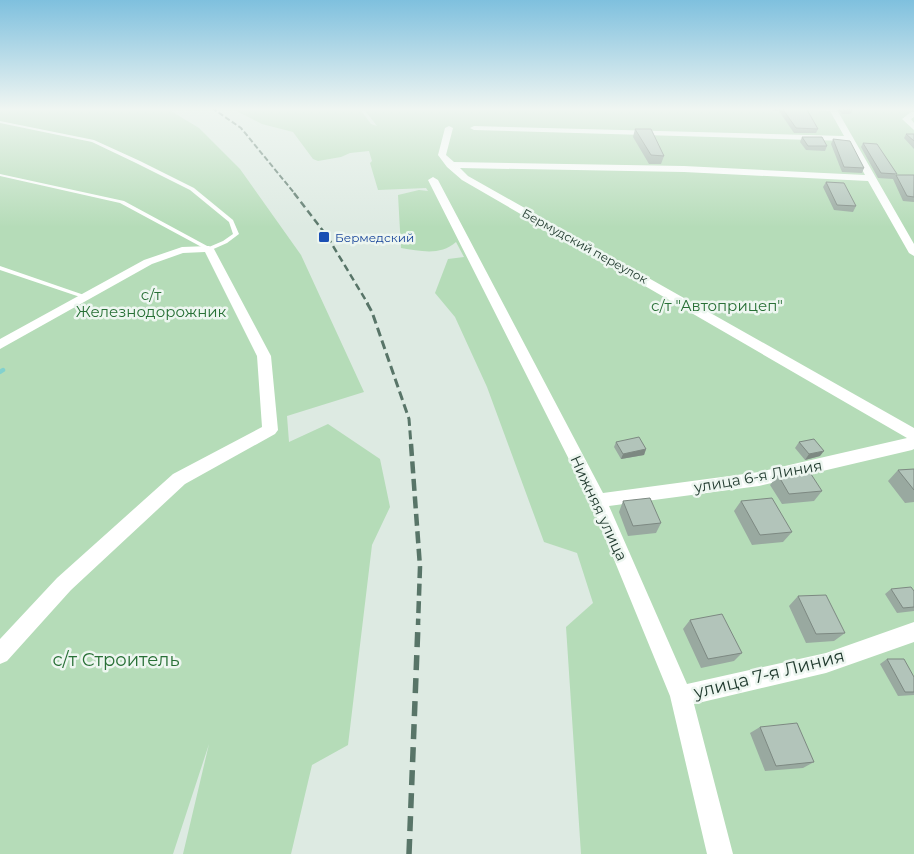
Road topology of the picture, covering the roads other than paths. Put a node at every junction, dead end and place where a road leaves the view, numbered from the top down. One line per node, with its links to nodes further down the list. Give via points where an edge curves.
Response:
1 (107, 148): 8 (lane, via 192,189 231,221 236,234)
2 (444, 148): 4 (street, via 442,155)
3 (855, 148): 6 (street)
4 (450, 165): 6 (street, via 684,169); 13 (street, Бермудский переулок, via 465,178)
5 (0, 175): 8 (lane, via 122,202)
6 (871, 178): 9 (street)
7 (432, 180): 15 (street, Нижняя улица)
8 (208, 248): 11 (street, via 182,250 148,262); 17 (street, via 264,356 270,430 179,480 64,584)
9 (914, 253)
10 (0, 268): 11 (lane)
11 (85, 297): 12 (street)
12 (0, 345)
13 (914, 435)
14 (914, 440): 15 (street, улица 6-я Линия, via 912,444 759,479)
15 (598, 501): 18 (street, Нижняя улица)
16 (914, 632): 18 (street, улица 7-я Линия, via 826,663)
17 (0, 654)
18 (681, 696): 19 (street, Нижняя улица)
19 (720, 854)

